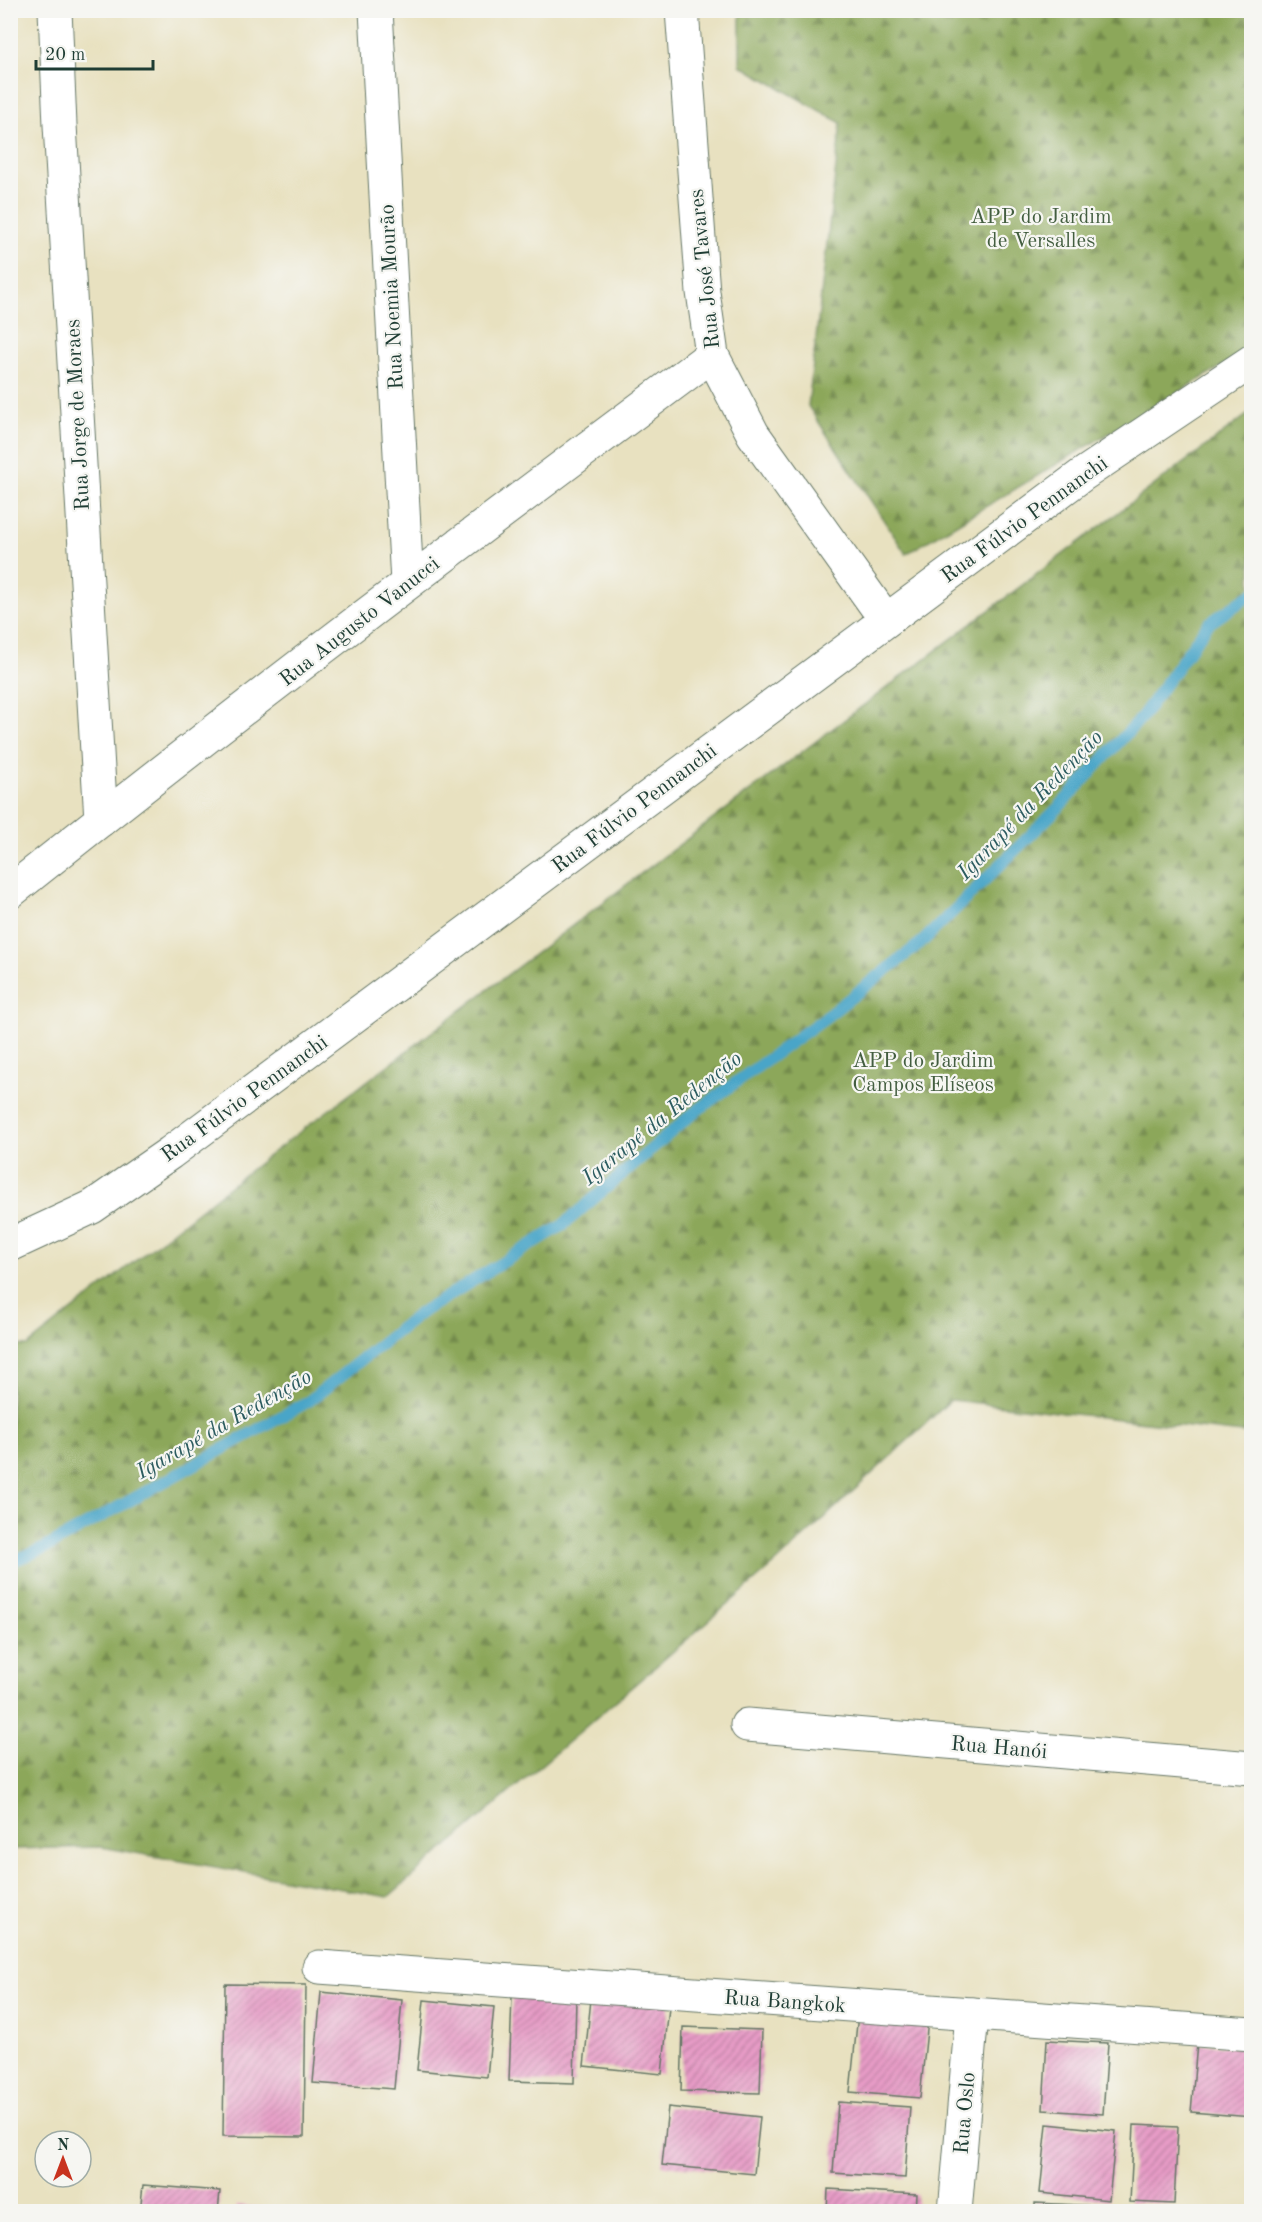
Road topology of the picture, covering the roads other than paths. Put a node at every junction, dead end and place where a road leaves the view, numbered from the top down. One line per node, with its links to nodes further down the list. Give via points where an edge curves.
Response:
1 (55, 10): 8 (street, Rua Jorge de Moraes)
2 (376, 10): 6 (street, Rua Noemia Mourão)
3 (682, 10): 4 (street, Rua José Tavares, via 702,292)
4 (712, 355): 6 (street, Rua Augusto Vanucci); 7 (street, Rua José Tavares, via 753,434)
5 (1251, 361): 7 (street, Rua Fúlvio Pennanchi, via 1082,475)
6 (407, 583): 8 (street, Rua Augusto Vanucci)
7 (886, 620): 10 (street, Rua Fúlvio Pennanchi, via 170,1153 92,1207)
8 (101, 820): 9 (street, Rua Augusto Vanucci)
9 (10, 892)
10 (10, 1245)
11 (747, 1725): 12 (street, Rua Hanói)
12 (1251, 1768)
13 (319, 1967): 14 (street, Rua Bangkok)
14 (972, 2014): 15 (street, Rua Bangkok); 16 (street, Rua Oslo)
15 (1251, 2034)
16 (955, 2211)

